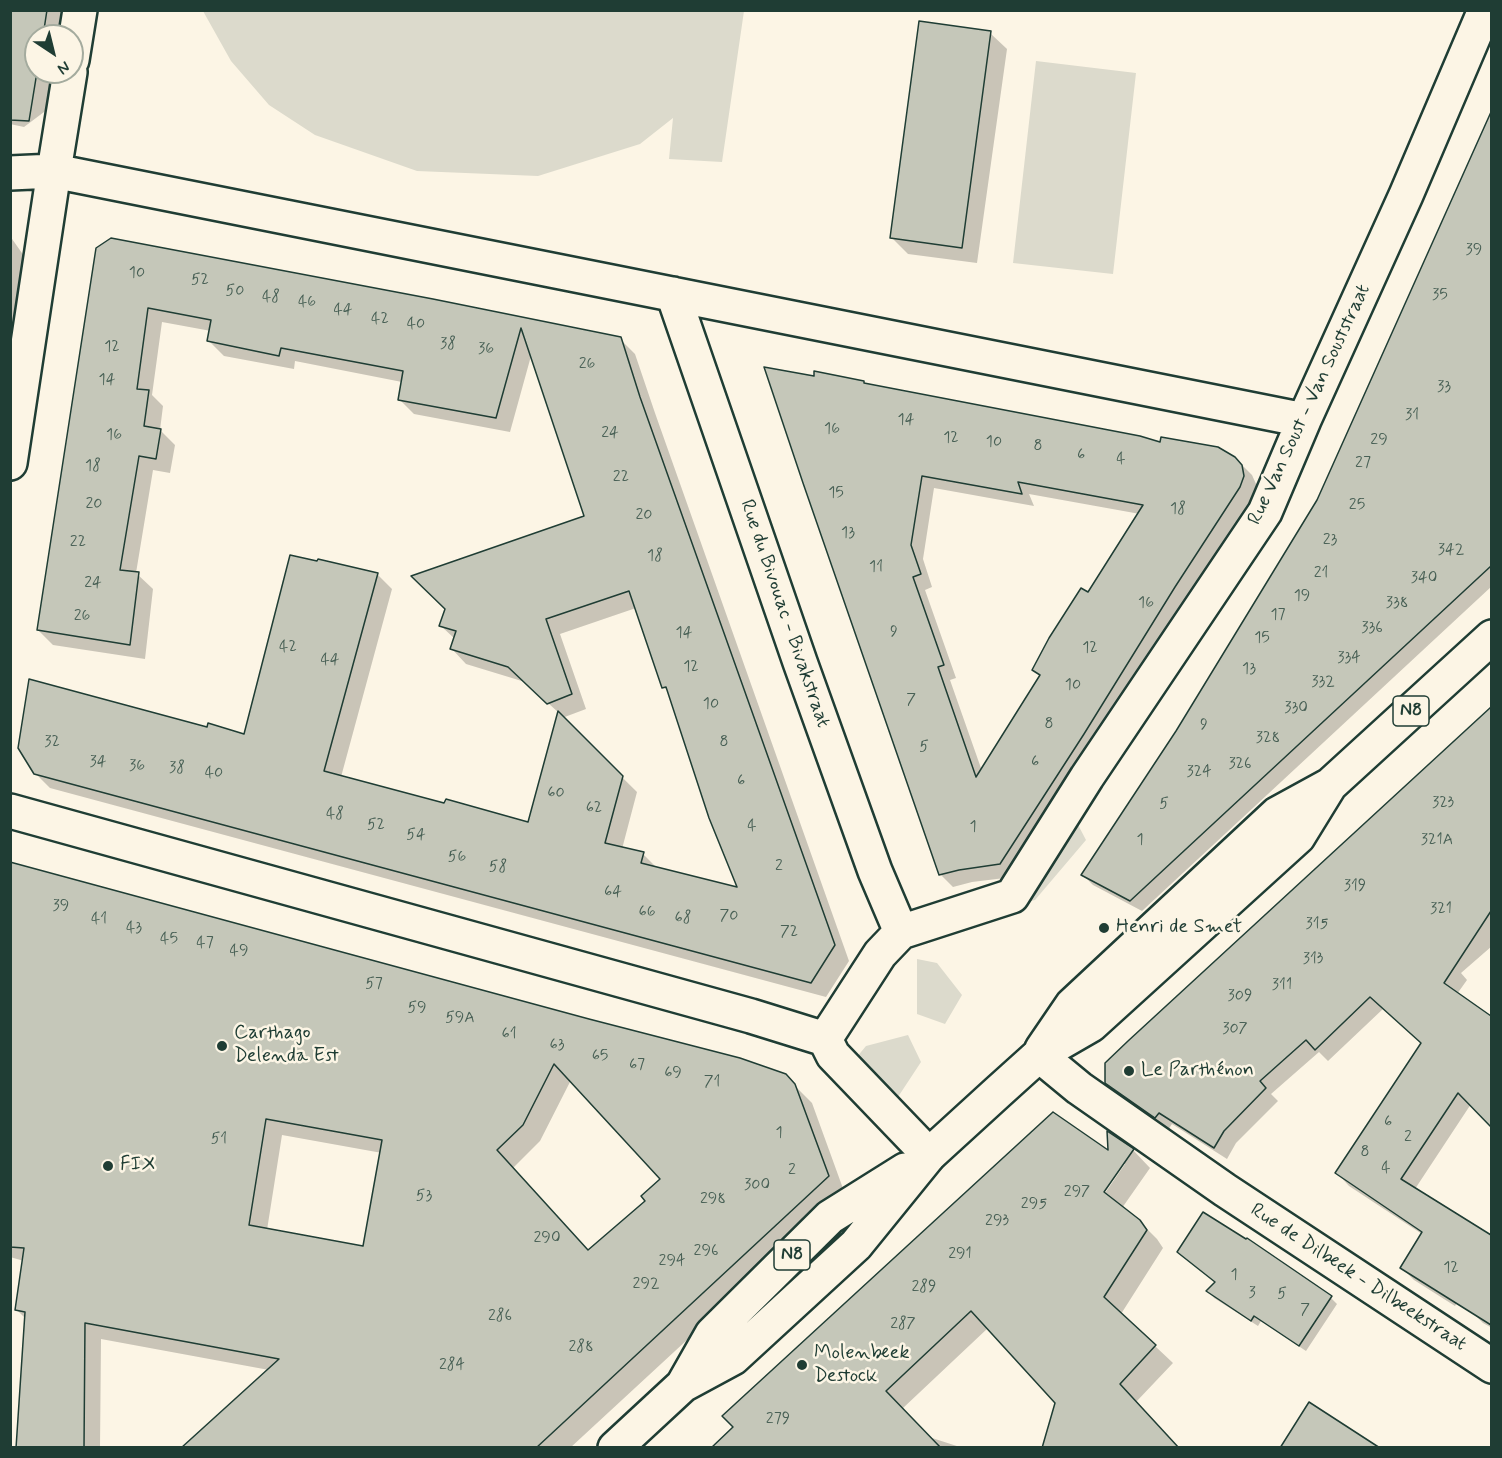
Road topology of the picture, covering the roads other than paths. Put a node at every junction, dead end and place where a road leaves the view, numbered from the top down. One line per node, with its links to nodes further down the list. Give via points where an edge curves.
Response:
1 (1485, 10): 6 (street, Rue Van Soust - Van Souststraat)
2 (68, 84): 3 (street)
3 (54, 171): 4 (street); 5 (street); 7 (street)
4 (10, 173)
5 (673, 294): 6 (street); 10 (street, Rue du Bivouac - Bivakstraat, via 800,662)
6 (1304, 420): 10 (street, Rue Van Soust - Van Souststraat, via 1265,512 1012,896)
7 (10, 464)
8 (1491, 637): 12 (street, N8, via 1330,785 1298,837 1091,1025)
9 (10, 811): 11 (street)
10 (901, 932): 11 (street, via 880,954)
11 (825, 1039): 13 (street, via 833,1054)
12 (1039, 1055): 13 (street, N8); 14 (street, Rue de Dilbeek - Dilbeekstraat, via 1078,1088 1225,1190)
13 (929, 1155): 15 (street, N8, via 856,1245 734,1358 683,1385)
14 (1491, 1366)
15 (615, 1448)

